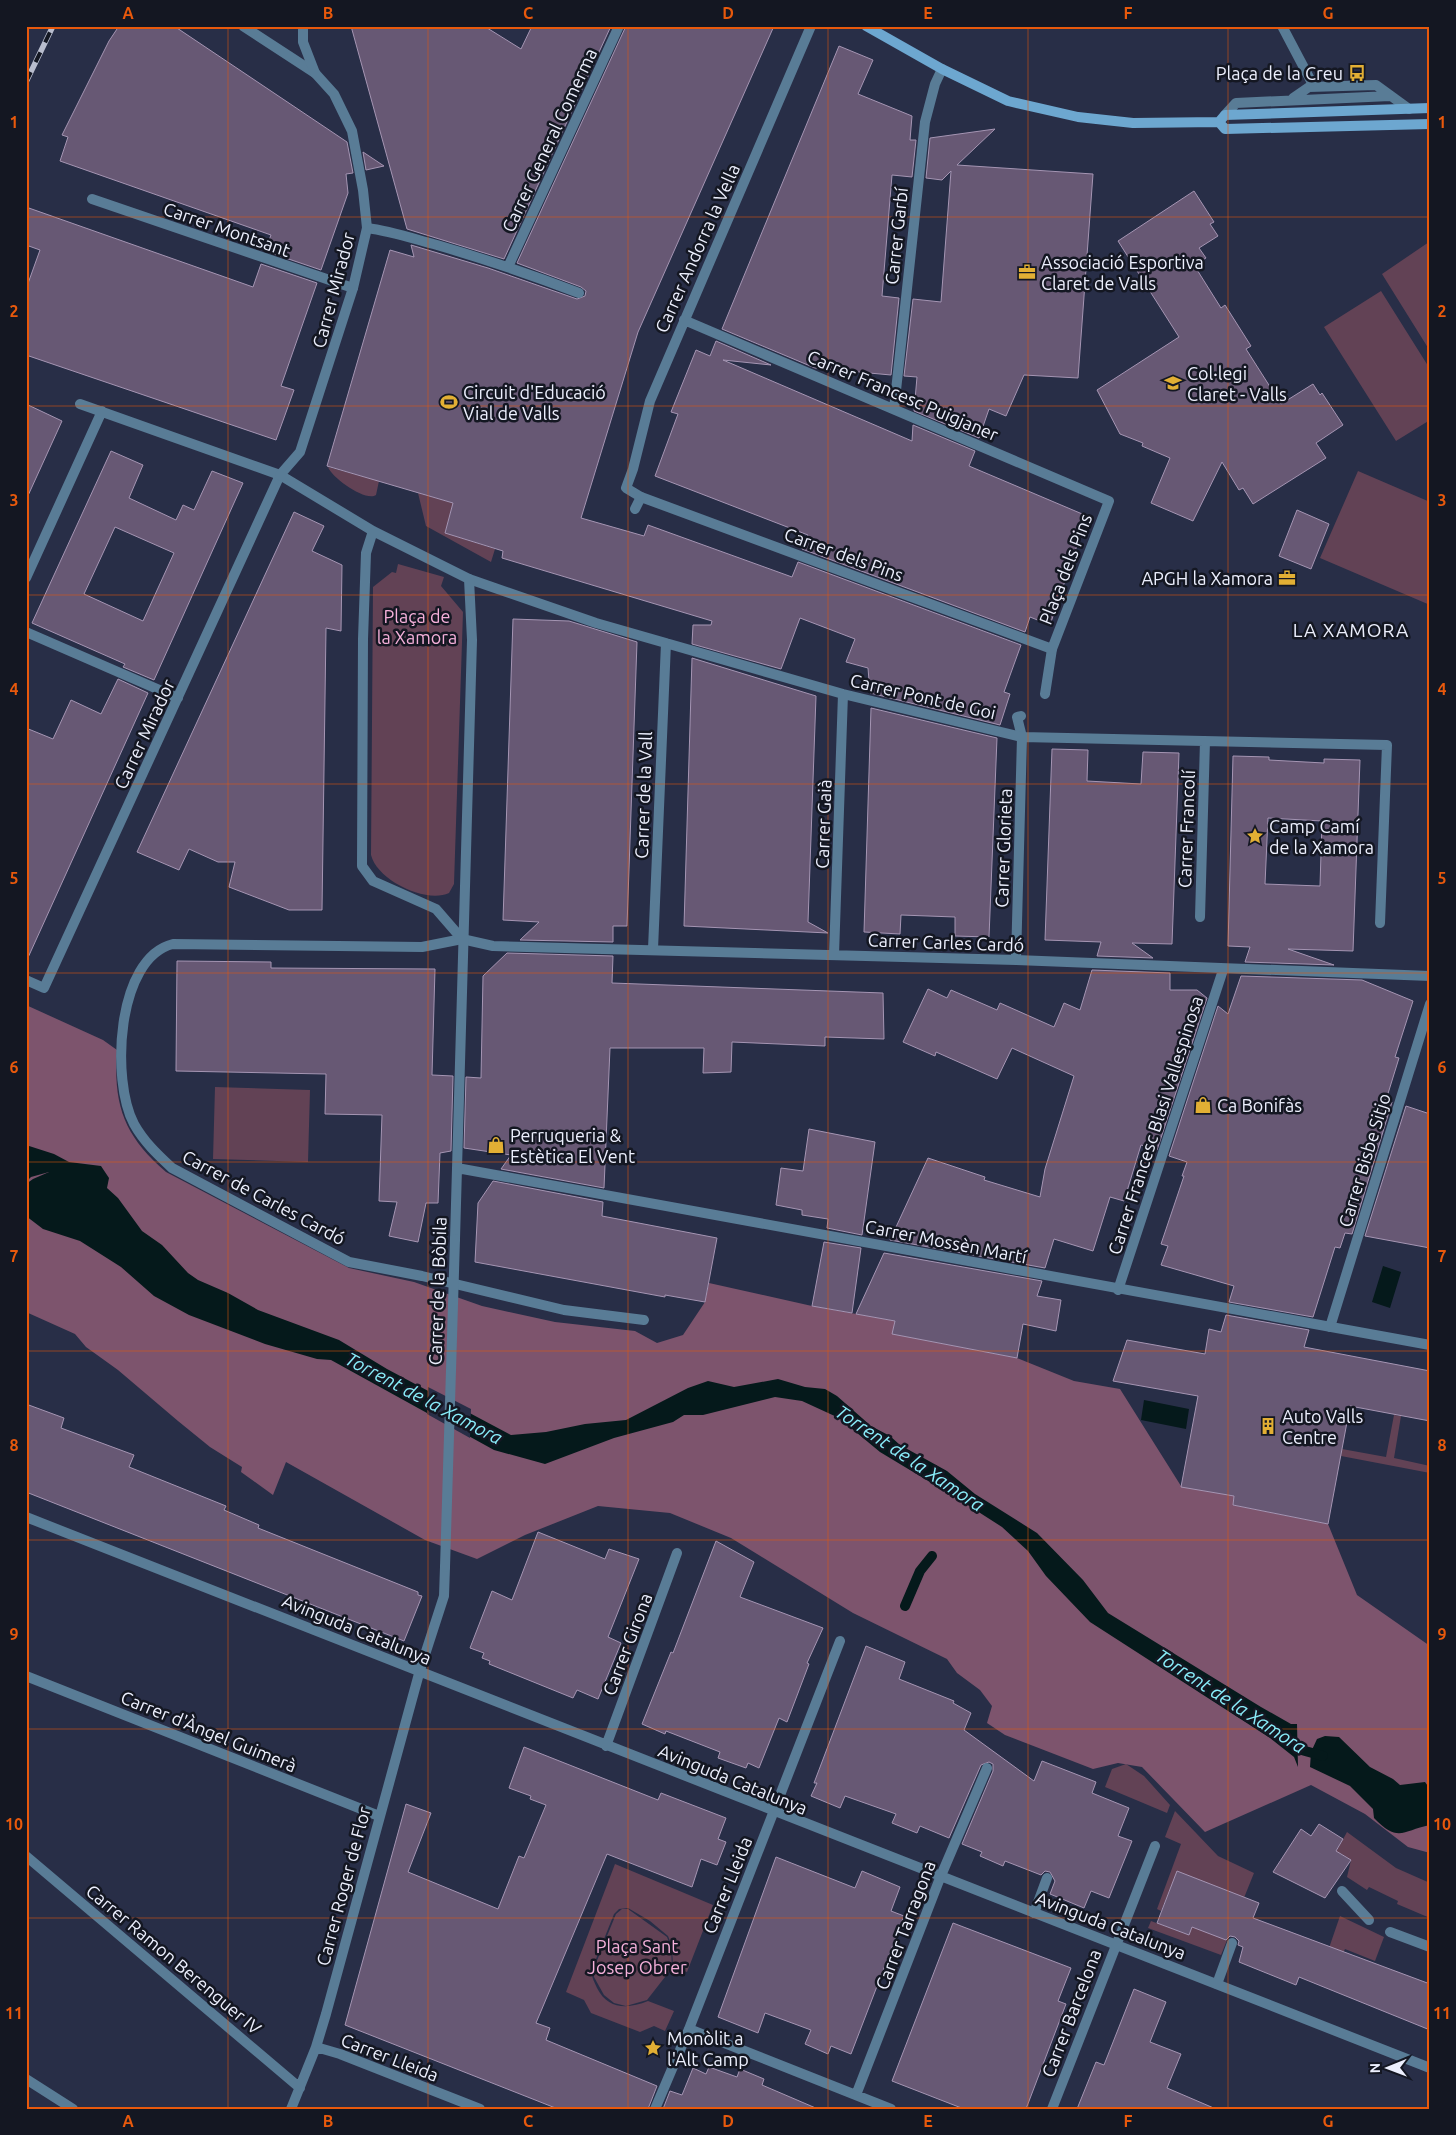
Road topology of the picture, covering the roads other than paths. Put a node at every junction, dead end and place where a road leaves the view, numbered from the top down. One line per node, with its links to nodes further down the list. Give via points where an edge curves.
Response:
1 (243, 26): 8 (street)
2 (303, 26): 8 (street, Carrer Mirador, via 303,42)
3 (619, 26): 16 (street, Carrer General Comerma)
4 (811, 26): 19 (street, Carrer Andorra la Vella)
5 (866, 26): 7 (main road)
6 (1282, 26): 9 (street)
7 (942, 69): 12 (main road, via 1008,101 1078,117 1133,123); 21 (street, Carrer Garbí, via 934,84 925,122)
8 (314, 73): 15 (street, Carrer Mirador, via 334,94 352,131)
9 (1311, 81)
10 (1430, 108): 11 (main road)
11 (1408, 109): 12 (main road); 12 (street, via 1376,85 1309,87 1292,99 1280,102 1236,103)
12 (1222, 118): 13 (main road, via 1225,128)
13 (1430, 124)
14 (92, 200): 17 (street, Carrer Montsant)
15 (366, 228): 16 (street); 17 (street, Carrer Mirador)
16 (508, 266): 18 (street)
17 (353, 288): 23 (street, Carrer Mirador, via 300,452)
18 (579, 293)
19 (684, 320): 21 (street, Carrer Francesc Puigjaner); 24 (street, Carrer Andorra la Vella, via 650,402 634,469)
20 (80, 404): 22 (street)
21 (894, 409): 26 (street, Carrer Francesc Puigjaner)
22 (102, 412): 23 (street); 29 (street)
23 (280, 475): 28 (street); 36 (street, Carrer Mirador)
24 (626, 488): 25 (street, Carrer dels Pins)
25 (641, 497): 27 (street); 33 (street, Carrer dels Pins)
26 (1109, 500): 33 (street, Plaça dels Pins)
27 (635, 509)
28 (373, 531): 30 (street); 42 (street, via 366,553 362,866 373,881 436,909)
29 (26, 578)
30 (468, 579): 32 (street, Carrer Pont de Goi); 42 (street, via 472,640)
31 (26, 632): 36 (street)
32 (666, 643): 34 (street, Carrer Pont de Goi); 43 (street, Carrer de la Vall)
33 (1052, 649): 35 (street)
34 (843, 694): 38 (street, Carrer Pont de Goi); 44 (street, Carrer Gaià)
35 (1045, 694)
36 (178, 698): 48 (street, Carrer Mirador, via 44,988)
37 (1021, 716): 38 (street, Carrer Glorieta, via 1017,717)
38 (1022, 737): 39 (street, Carrer Pont de Goi); 45 (street, Carrer Glorieta)
39 (1205, 741): 40 (street, Carrer Francolí); 41 (street, Carrer Pont de Goi, via 1387,745)
40 (1200, 917)
41 (1380, 922)
42 (462, 939): 43 (street, Carrer Carles Cardó, via 494,946); 50 (street, Carrer de la Bòbila); 52 (street, Carrer de Carles Cardó, via 422,947 163,946 142,964 124,1016 122,1080 134,1123 152,1149 172,1168 349,1262 564,1310)
43 (653, 949): 44 (street, Carrer Carles Cardó)
44 (834, 955): 45 (street, Carrer Carles Cardó)
45 (1016, 960): 46 (street, Carrer Carles Cardó)
46 (1223, 970): 47 (street, Carrer Carles Cardó); 51 (street, Carrer Francesc Blasi Vallespinosa)
47 (1430, 976)
48 (26, 980)
49 (1430, 1004): 53 (street, Carrer Bisbe Sitjo)
50 (457, 1168): 51 (street, Carrer Mossèn Martí); 58 (street, Carrer de la Bòbila, bridge, via 444,1596)
51 (1118, 1290): 53 (street, Carrer Mossèn Martí)
52 (644, 1320)
53 (1330, 1327): 54 (street, Carrer Mossèn Martí)
54 (1430, 1345)
55 (26, 1517): 58 (street, Avinguda Catalunya)
56 (677, 1553): 60 (street, Carrer Girona)
57 (840, 1641): 62 (street)
58 (420, 1670): 60 (street, Avinguda Catalunya); 63 (street, Carrer Roger de Flor)
59 (26, 1676): 63 (street, Carrer d'Àngel Guimerà)
60 (606, 1746): 62 (street, Avinguda Catalunya)
61 (987, 1768): 66 (street, Carrer Tarragona)
62 (774, 1812): 66 (street, Avinguda Catalunya); 76 (street, Carrer Lleida)
63 (379, 1816): 77 (street, Carrer Roger de Flor)
64 (1156, 1846): 73 (street, Carrer Barcelona)
65 (26, 1856): 80 (street, Carrer Ramon Berenguer IV)
66 (940, 1878): 69 (street, Avinguda Catalunya); 81 (street, Carrer Tarragona)
67 (1047, 1878): 69 (street)
68 (1342, 1891): 70 (street)
69 (1034, 1913): 73 (street, Avinguda Catalunya)
70 (1369, 1920)
71 (1390, 1932): 74 (street)
72 (1232, 1943): 75 (street)
73 (1115, 1944): 75 (street, Avinguda Catalunya); 87 (street, Carrer Barcelona)
74 (1430, 1947)
75 (1217, 1984): 78 (street, Avinguda Catalunya)
76 (689, 2029): 81 (street); 85 (street, Carrer Lleida)
77 (316, 2047): 80 (street, Carrer Roger de Flor); 84 (street, Carrer Lleida)
78 (1430, 2068)
79 (26, 2079): 82 (street)
80 (300, 2088): 83 (street, Carrer Roger de Flor)
81 (856, 2095): 86 (street)
82 (73, 2109)
83 (291, 2109)
84 (480, 2109)
85 (655, 2109)
86 (891, 2109)
87 (1052, 2109)

